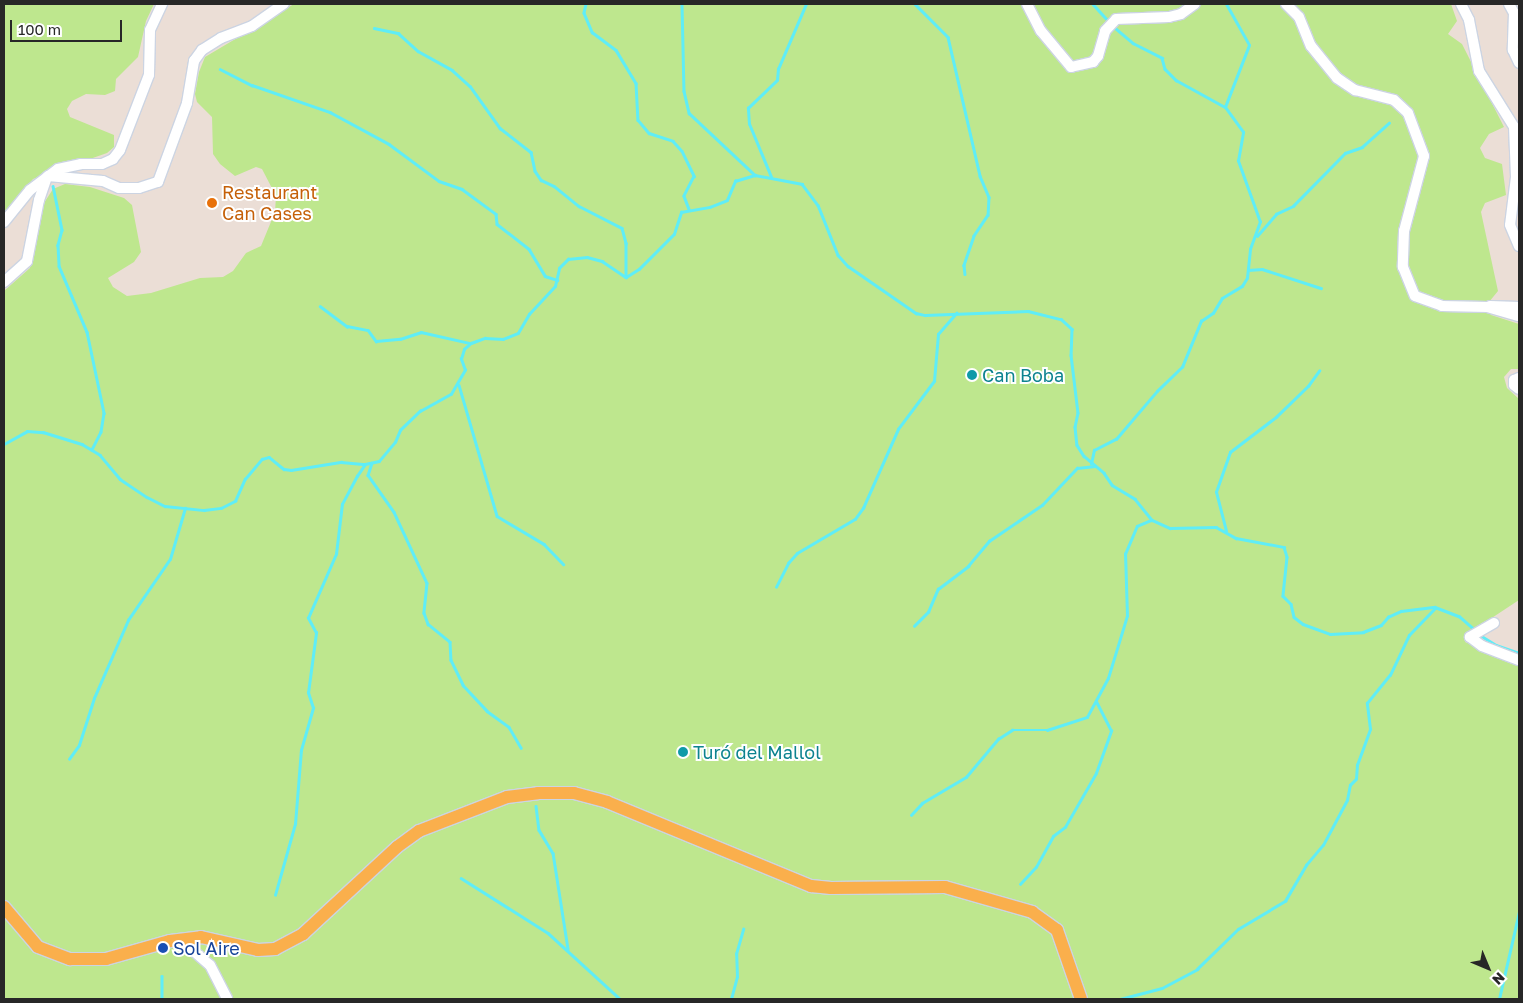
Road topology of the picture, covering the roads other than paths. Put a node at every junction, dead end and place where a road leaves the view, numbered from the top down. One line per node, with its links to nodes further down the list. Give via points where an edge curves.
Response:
1 (162, 4): 9 (street, via 150,30 149,75 120,150 113,159 102,164 71,165)
2 (284, 4): 9 (street, via 252,26 209,46 194,61 186,103 158,182 139,188 119,188 103,181)
3 (1027, 4): 4 (street, via 1041,30 1070,67 1093,62 1098,56 1104,32 1116,19 1168,17 1181,14)
4 (1195, 4)
5 (1286, 4): 13 (street, via 1298,17 1312,46 1337,78 1355,90 1394,100 1408,113 1424,164 1409,202 1404,231 1403,267 1410,289 1429,304)
6 (1461, 4): 11 (street, via 1469,20 1479,71 1514,127 1516,177 1510,225)
7 (1509, 4): 8 (street, via 1514,13 1513,50)
8 (1519, 63)
9 (48, 176): 10 (street, via 30,190); 12 (street, via 39,200 27,260)
10 (4, 222)
11 (1519, 246)
12 (4, 282)
13 (1487, 307): 14 (street, via 1498,304); 15 (street)
14 (1519, 307)
15 (1519, 316)
16 (1519, 378): 17 (street, via 1514,380)
17 (1519, 390)
18 (1494, 623): 19 (street, via 1470,637 1482,646)
19 (1519, 660)
20 (4, 907): 21 (main road, via 38,947 70,959 106,959)
21 (181, 940): 22 (street, via 210,965); 23 (main road, via 216,938 258,950 280,948 303,934 397,847 419,831 507,797 538,792 574,793 607,802 811,886 945,887 1032,912 1057,930)
22 (227, 999)
23 (1081, 999)

